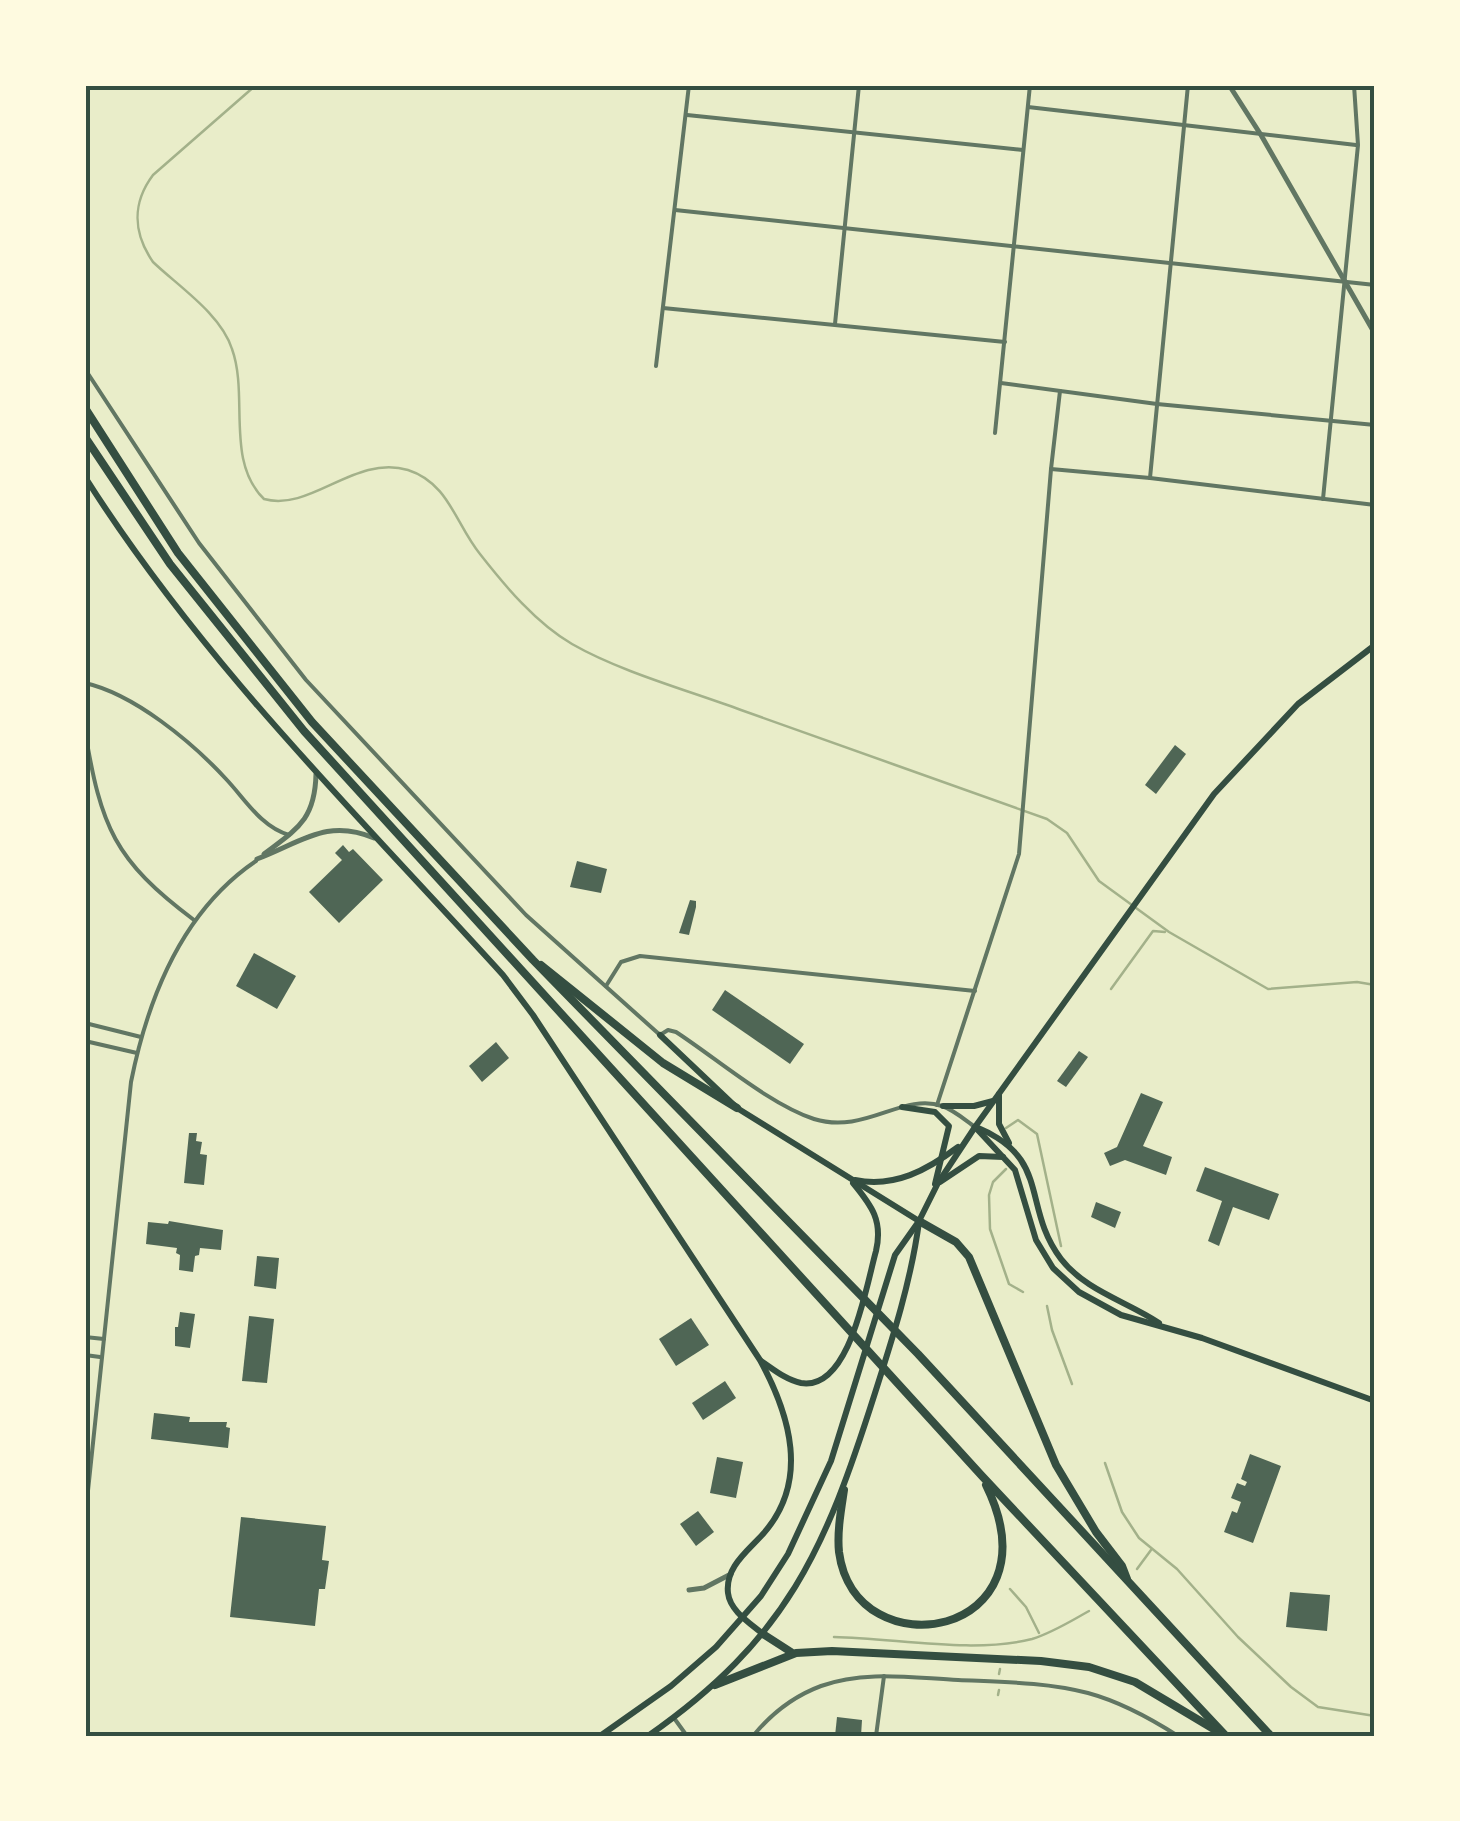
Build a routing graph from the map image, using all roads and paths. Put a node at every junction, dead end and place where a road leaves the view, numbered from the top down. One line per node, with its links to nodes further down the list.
1 (690, 85): 8 (street)
2 (859, 85): 10 (street)
3 (1030, 85): 7 (street)
4 (1188, 85): 9 (street)
5 (1229, 85): 11 (street)
6 (1354, 85): 12 (street)
7 (1028, 107): 9 (street); 13 (street)
8 (687, 115): 10 (street); 14 (street)
9 (1182, 126): 11 (street); 17 (street)
10 (854, 132): 13 (street); 15 (street)
11 (1262, 135): 12 (street); 18 (street)
12 (1358, 145): 18 (street)
13 (1023, 150): 16 (street)
14 (674, 210): 15 (street); 20 (street)
15 (845, 228): 16 (street); 21 (street)
16 (1014, 247): 17 (street); 23 (street)
17 (1171, 264): 18 (street); 28 (street)
18 (1344, 282): 19 (street); 22 (street); 30 (street)
19 (1375, 285)
20 (662, 308): 21 (street); 24 (street)
21 (835, 324): 23 (street)
22 (1375, 334)
23 (1005, 342): 26 (street)
24 (656, 366)
25 (85, 370): 48 (street)
26 (1001, 383): 27 (street); 32 (street)
27 (1060, 391): 28 (street); 34 (street)
28 (1158, 404): 30 (street); 36 (street)
29 (85, 408): 47 (highway)
30 (1330, 420): 31 (street); 37 (street)
31 (1375, 425)
32 (995, 434)
33 (85, 437): 75 (highway)
34 (1050, 470): 36 (street); 49 (street)
35 (85, 477): 42 (main road)
36 (1150, 478): 37 (street)
37 (1323, 499): 38 (street)
38 (1375, 506)
39 (1375, 644): 55 (main road)
40 (85, 683): 43 (street)
41 (85, 731): 46 (street)
42 (316, 774): 43 (street); 44 (main road)
43 (289, 834): 45 (street)
44 (374, 838): 45 (street); 73 (main road)
45 (257, 859): 46 (street)
46 (194, 920): 52 (street)
47 (533, 960): 58 (highway); 79 (highway)
48 (606, 986): 49 (street); 51 (street)
49 (975, 991): 56 (street)
50 (85, 1022): 52 (street)
51 (660, 1035): 57 (street); 58 (main road)
52 (142, 1036): 54 (street)
53 (85, 1041): 54 (street)
54 (137, 1053): 70 (street)
55 (996, 1098): 56 (main road); 59 (main road); 61 (main road)
56 (940, 1105): 57 (street); 59 (street)
57 (902, 1107): 62 (main road)
58 (737, 1108): 64 (main road)
59 (975, 1127): 60 (main road); 61 (main road); 63 (main road)
60 (964, 1142): 62 (main road); 65 (main road)
61 (1012, 1148): 68 (main road)
62 (942, 1158): 64 (main road); 66 (main road)
63 (1006, 1158): 65 (main road); 68 (main road)
64 (849, 1178): 67 (main road); 73 (main road)
65 (938, 1182): 66 (main road)
66 (933, 1193): 67 (main road)
67 (919, 1221): 76 (main road); 79 (highway); 81 (main road)
68 (1164, 1326): 74 (main road)
69 (85, 1337): 70 (street)
70 (104, 1340): 72 (street)
71 (85, 1355): 72 (street)
72 (102, 1357): 77 (street)
73 (760, 1360): 78 (main road)
74 (1375, 1402)
75 (982, 1476): 76 (highway); 93 (highway)
76 (844, 1490): 82 (main road)
77 (85, 1518)
78 (731, 1574): 80 (street); 81 (main road)
79 (1129, 1583): 94 (highway)
80 (689, 1590)
81 (743, 1617): 82 (main road); 87 (main road)
82 (763, 1634): 83 (highway); 85 (main road)
83 (796, 1653): 85 (highway); 93 (highway)
84 (884, 1676): 90 (street); 91 (street); 92 (street)
85 (714, 1685): 86 (main road)
86 (674, 1718): 88 (main road); 89 (street)
87 (600, 1736)
88 (648, 1736)
89 (686, 1736)
90 (754, 1736)
91 (876, 1736)
92 (1178, 1736)
93 (1226, 1736)
94 (1271, 1736)

